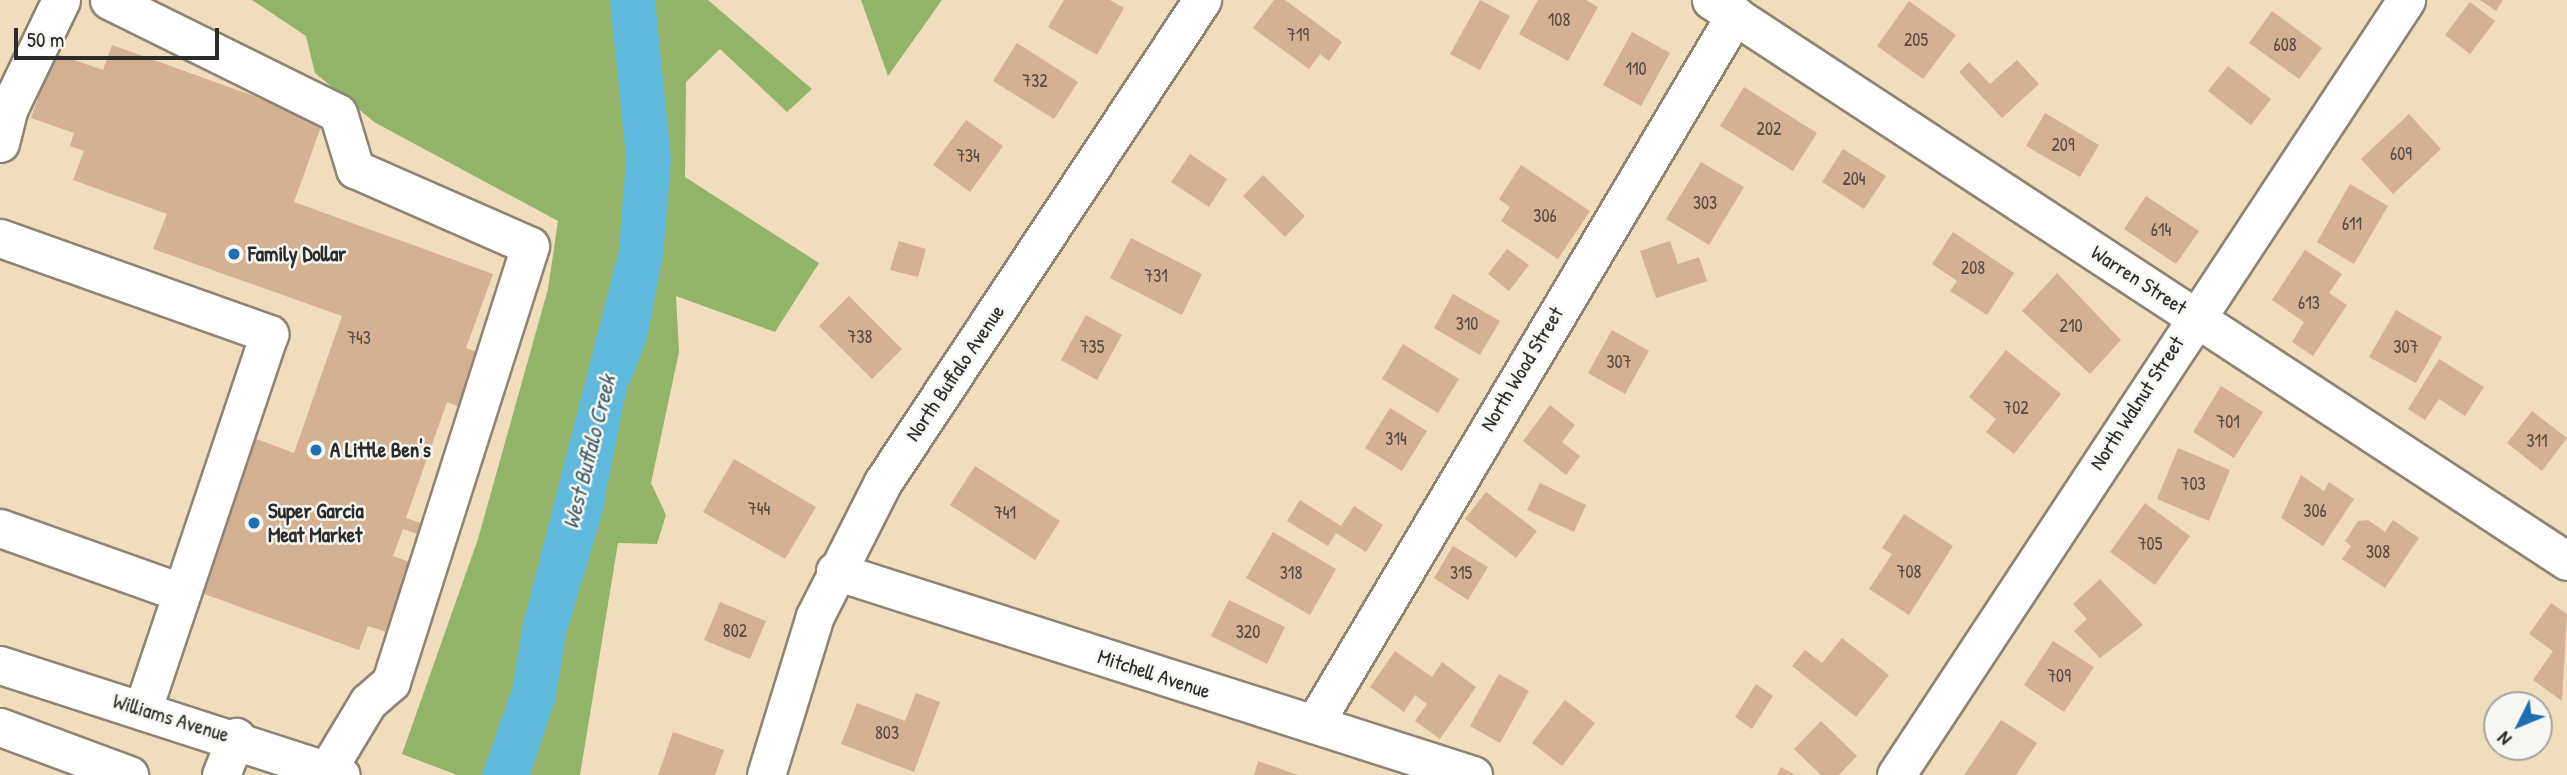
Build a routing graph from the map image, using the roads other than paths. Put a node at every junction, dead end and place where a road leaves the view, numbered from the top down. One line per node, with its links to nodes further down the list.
1 (61, 0): 6 (street)
2 (109, 0): 19 (street)
3 (1202, 0): 11 (street, North Buffalo Avenue)
4 (2406, 0): 8 (street, North Walnut Street)
5 (1723, 8): 8 (street, Warren Street); 15 (street, North Wood Street)
6 (0, 143)
7 (0, 238): 12 (street)
8 (2193, 316): 10 (street, Warren Street); 24 (street, North Walnut Street)
9 (0, 528): 12 (street)
10 (2567, 561)
11 (835, 571): 15 (street, Mitchell Avenue); 22 (street, North Buffalo Avenue)
12 (177, 591): 14 (street)
13 (0, 665): 14 (street, Williams Avenue)
14 (142, 708): 17 (street, Williams Avenue)
15 (1314, 724): 18 (street, Mitchell Avenue)
16 (0, 727): 20 (street)
17 (236, 737): 19 (street, Williams Avenue); 21 (street)
18 (1386, 762): 23 (street, Mitchell Avenue)
19 (330, 773)
20 (128, 775)
21 (221, 775)
22 (766, 775)
23 (1474, 775)
24 (1896, 775)

